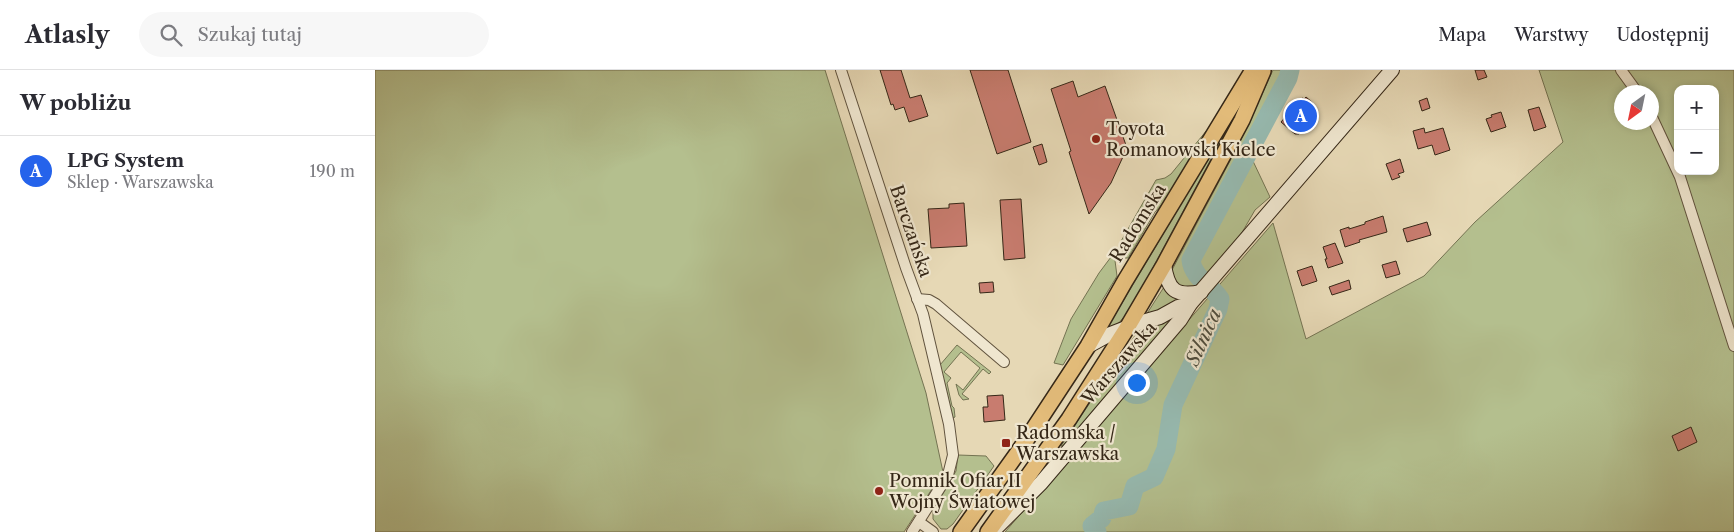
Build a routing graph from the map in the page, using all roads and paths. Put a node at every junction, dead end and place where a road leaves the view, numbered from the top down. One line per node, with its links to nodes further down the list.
1 (841, 70): 10 (street, Barczańska)
2 (1253, 70): 13 (main road, Radomska)
3 (1263, 70): 8 (main road)
4 (1392, 70): 9 (street, Warszawska)
5 (1621, 70): 6 (street)
6 (1632, 85)
7 (1658, 130): 14 (street)
8 (1164, 265): 9 (street); 12 (main road, Warszawska)
9 (1201, 292): 11 (street, Warszawska)
10 (917, 299): 15 (street, Barczańska); 16 (street)
11 (1190, 304): 12 (street, Warszawska); 20 (street, Warszawska)
12 (1127, 328): 13 (street, Warszawska); 20 (main road, Warszawska)
13 (1088, 346): 17 (main road, Warszawska)
14 (1734, 346)
15 (1004, 362)
16 (919, 522): 18 (street); 19 (street)
17 (964, 528)
18 (912, 532)
19 (933, 532)
20 (990, 532)

